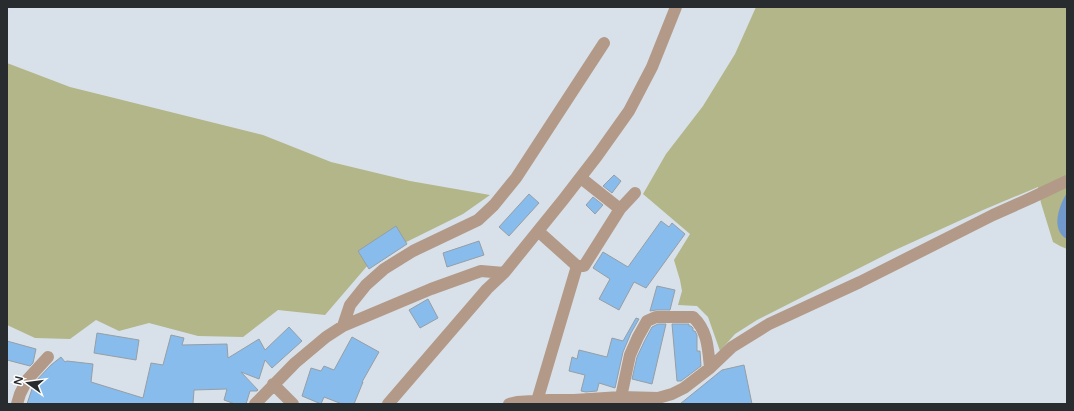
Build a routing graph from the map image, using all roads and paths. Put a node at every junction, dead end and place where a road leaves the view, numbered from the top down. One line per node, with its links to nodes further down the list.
1 (676, 7): 3 (street)
2 (604, 42): 10 (street)
3 (581, 178): 6 (street); 7 (street)
4 (1067, 181): 12 (street)
5 (635, 193): 6 (street)
6 (620, 209): 8 (street)
7 (538, 231): 8 (street); 9 (street)
8 (577, 266): 15 (street)
9 (504, 273): 10 (street); 19 (street)
10 (343, 326): 13 (street)
11 (48, 357): 16 (street)
12 (710, 368): 14 (street); 14 (street)
13 (273, 384): 17 (street); 18 (street)
14 (621, 397): 15 (street)
15 (537, 401): 20 (street)
16 (17, 404)
17 (254, 404)
18 (293, 404)
19 (388, 404)
20 (509, 404)

